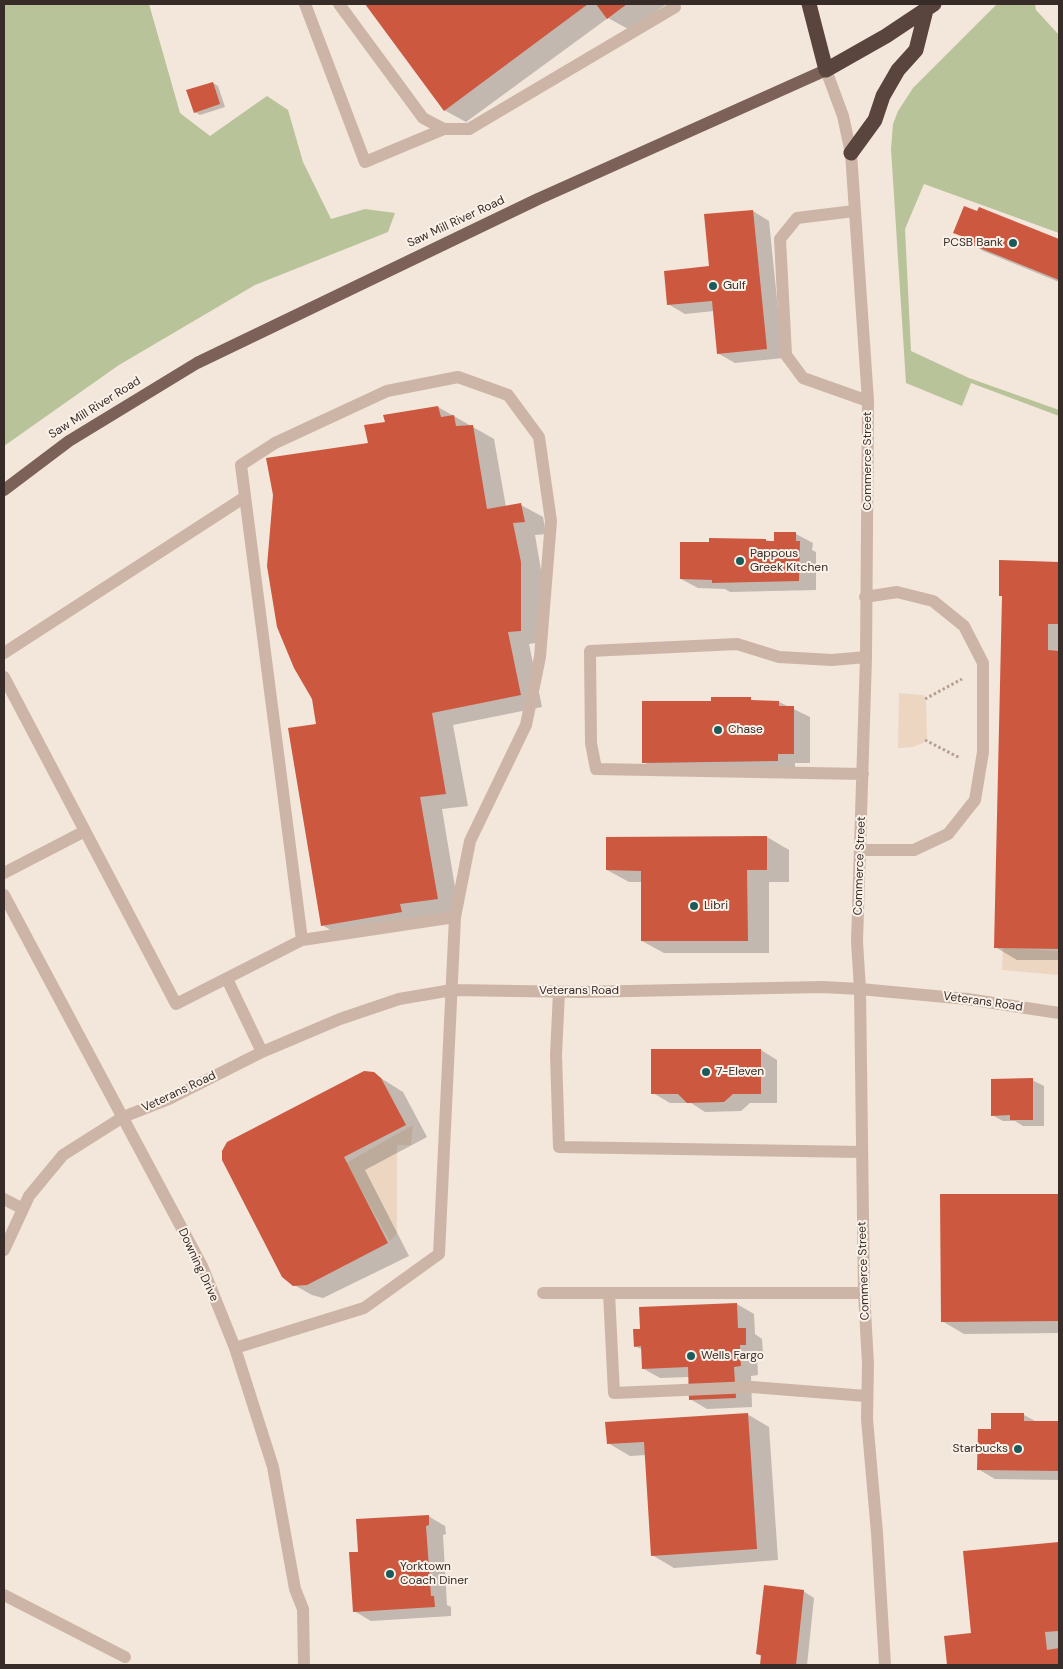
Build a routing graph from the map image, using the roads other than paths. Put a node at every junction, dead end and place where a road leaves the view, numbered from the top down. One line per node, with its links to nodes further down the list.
1 (305, 4): 7 (street)
2 (339, 4): 7 (street)
3 (809, 4): 6 (highway)
4 (675, 5): 7 (street)
5 (930, 7): 6 (highway, Saw Mill River Road); 8 (highway)
6 (826, 70): 8 (street, Commerce Street); 11 (main road, Saw Mill River Road)
7 (444, 129)
8 (851, 153): 9 (street, Commerce Street)
9 (854, 211): 10 (street, Commerce Street); 10 (street)
10 (868, 401): 13 (street, Commerce Street)
11 (4, 490)
12 (245, 498): 14 (street); 22 (street); 23 (street)
13 (866, 597): 15 (street, Commerce Street); 19 (street)
14 (4, 654)
15 (866, 657): 17 (street, Commerce Street); 17 (street)
16 (4, 677): 18 (street)
17 (863, 774): 19 (street, Commerce Street)
18 (85, 831): 20 (street); 24 (street)
19 (862, 850): 25 (street, Commerce Street)
20 (4, 873)
21 (4, 895): 30 (street, Downing Drive)
22 (455, 917): 23 (street); 26 (street)
23 (302, 940): 24 (street)
24 (227, 979): 29 (street)
25 (860, 988): 27 (street, Veterans Road); 28 (street, Veterans Road); 31 (street, Commerce Street)
26 (452, 990): 27 (street, Veterans Road); 29 (street, Veterans Road); 38 (street)
27 (559, 992): 31 (street)
28 (1059, 1013)
29 (262, 1052): 30 (street, Veterans Road)
30 (122, 1118): 33 (street, Veterans Road); 38 (street, Downing Drive)
31 (861, 1152): 35 (street, Commerce Street)
32 (4, 1200): 33 (street)
33 (22, 1209): 34 (street, Veterans Road)
34 (4, 1250)
35 (864, 1292): 37 (street); 39 (street, Commerce Street)
36 (543, 1293): 37 (street)
37 (609, 1293): 39 (street)
38 (235, 1348): 42 (street, Downing Drive)
39 (866, 1396): 43 (street, Commerce Street)
40 (4, 1595): 41 (street)
41 (125, 1657)
42 (304, 1665)
43 (885, 1665)

